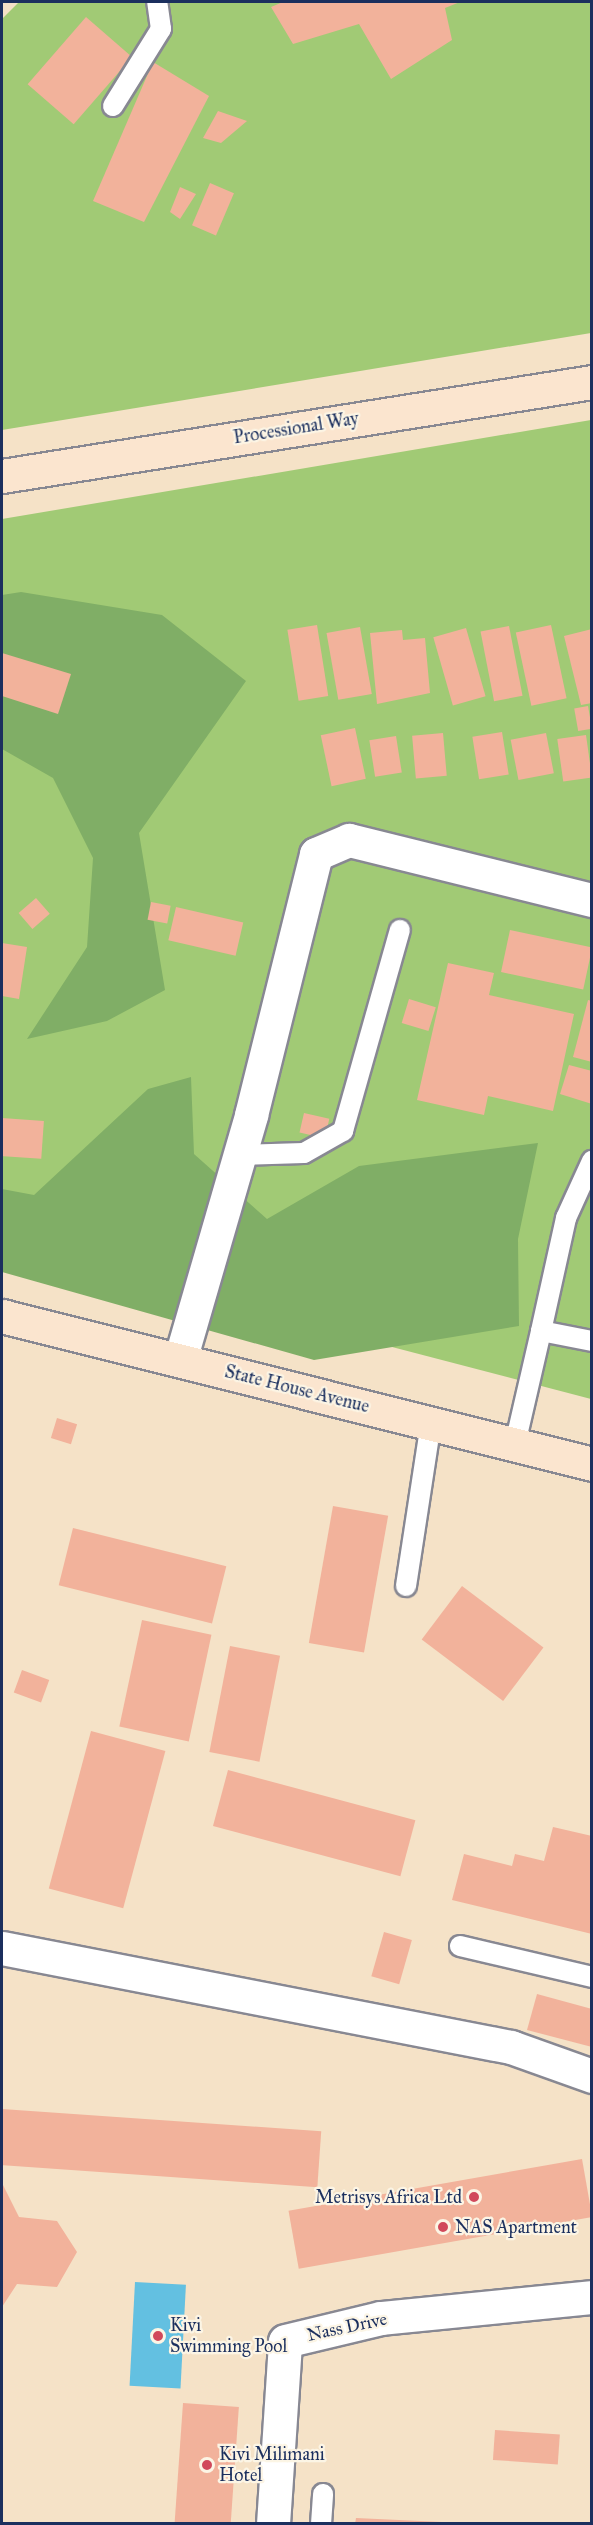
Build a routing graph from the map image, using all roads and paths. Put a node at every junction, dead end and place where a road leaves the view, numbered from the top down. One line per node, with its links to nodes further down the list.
1 (157, 2): 2 (lane)
2 (113, 106)
3 (591, 382): 4 (main road, Processional Way)
4 (2, 476)
5 (591, 900): 7 (street)
6 (400, 930): 7 (lane)
7 (239, 1155): 12 (street)
8 (591, 1161): 10 (lane)
9 (2, 1316): 12 (main road, State House Avenue)
10 (541, 1331): 11 (lane); 14 (lane)
11 (591, 1341)
12 (180, 1360): 13 (main road, State House Avenue)
13 (431, 1422): 14 (main road, State House Avenue); 16 (lane)
14 (515, 1444): 15 (main road, State House Avenue)
15 (591, 1464)
16 (406, 1586)
17 (460, 1946): 19 (lane)
18 (2, 1948): 20 (street)
19 (591, 1977)
20 (591, 2076)
21 (591, 2297): 23 (street, Nass Drive)
22 (323, 2494): 24 (lane)
23 (273, 2523)
24 (321, 2523)

